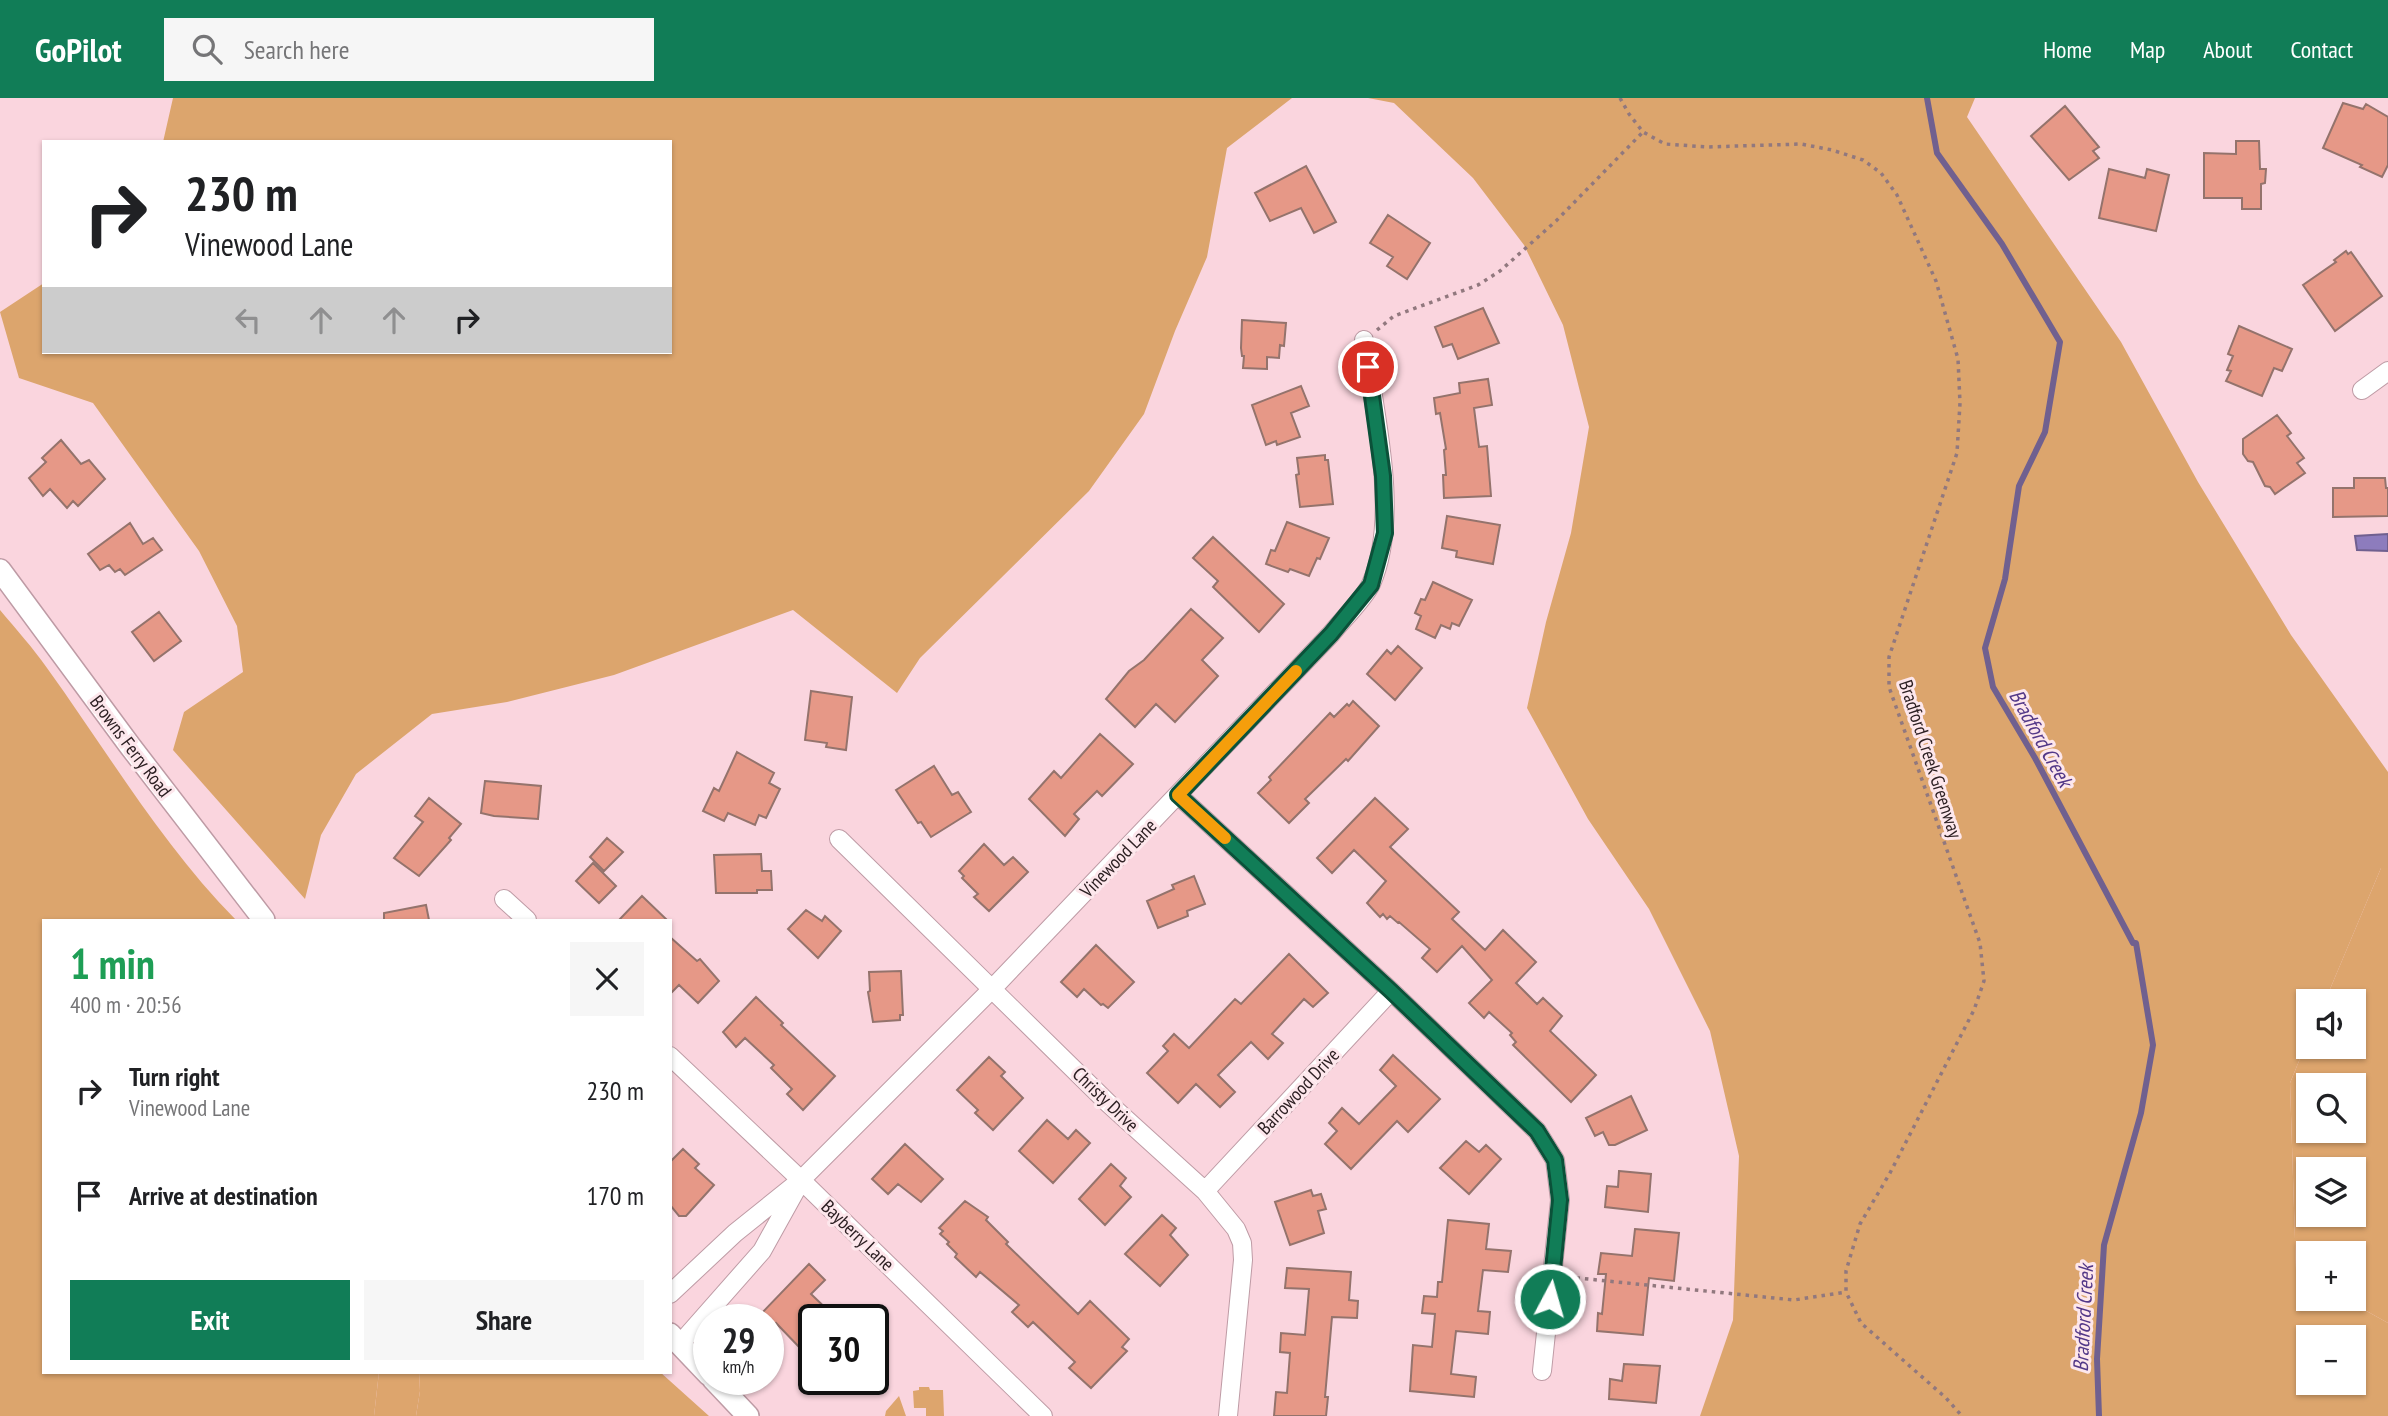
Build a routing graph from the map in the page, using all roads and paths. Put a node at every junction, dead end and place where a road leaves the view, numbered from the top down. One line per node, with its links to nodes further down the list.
1 (1620, 98): 2 (path)
2 (1643, 132): 3 (path); 19 (path, Bradford Creek Greenway)
3 (1364, 340): 7 (street, Vinewood Lane)
4 (2388, 371): 5 (street)
5 (2362, 390)
6 (0, 570): 10 (street, Browns Ferry Road)
7 (1178, 795): 12 (street, Vinewood Lane); 13 (street)
8 (839, 839): 12 (street, Christy Drive)
9 (504, 899): 11 (street)
10 (263, 919)
11 (526, 919)
12 (991, 990): 15 (street, Vinewood Lane); 16 (street, Christy Drive)
13 (1391, 991): 16 (street, Barrowood Drive); 17 (street)
14 (672, 1058): 15 (street, Bayberry Lane)
15 (801, 1180): 18 (street, Vinewood Lane); 20 (street, Vinewood Lane); 25 (street, Bayberry Lane)
16 (1205, 1191): 26 (street, Christy Drive)
17 (1552, 1276): 19 (path); 22 (street)
18 (672, 1292)
19 (1846, 1292): 27 (path)
20 (675, 1339): 21 (street)
21 (693, 1358)
22 (1542, 1371)
23 (728, 1395): 24 (street)
24 (748, 1416)
25 (1043, 1416)
26 (1228, 1416)
27 (1962, 1416)

